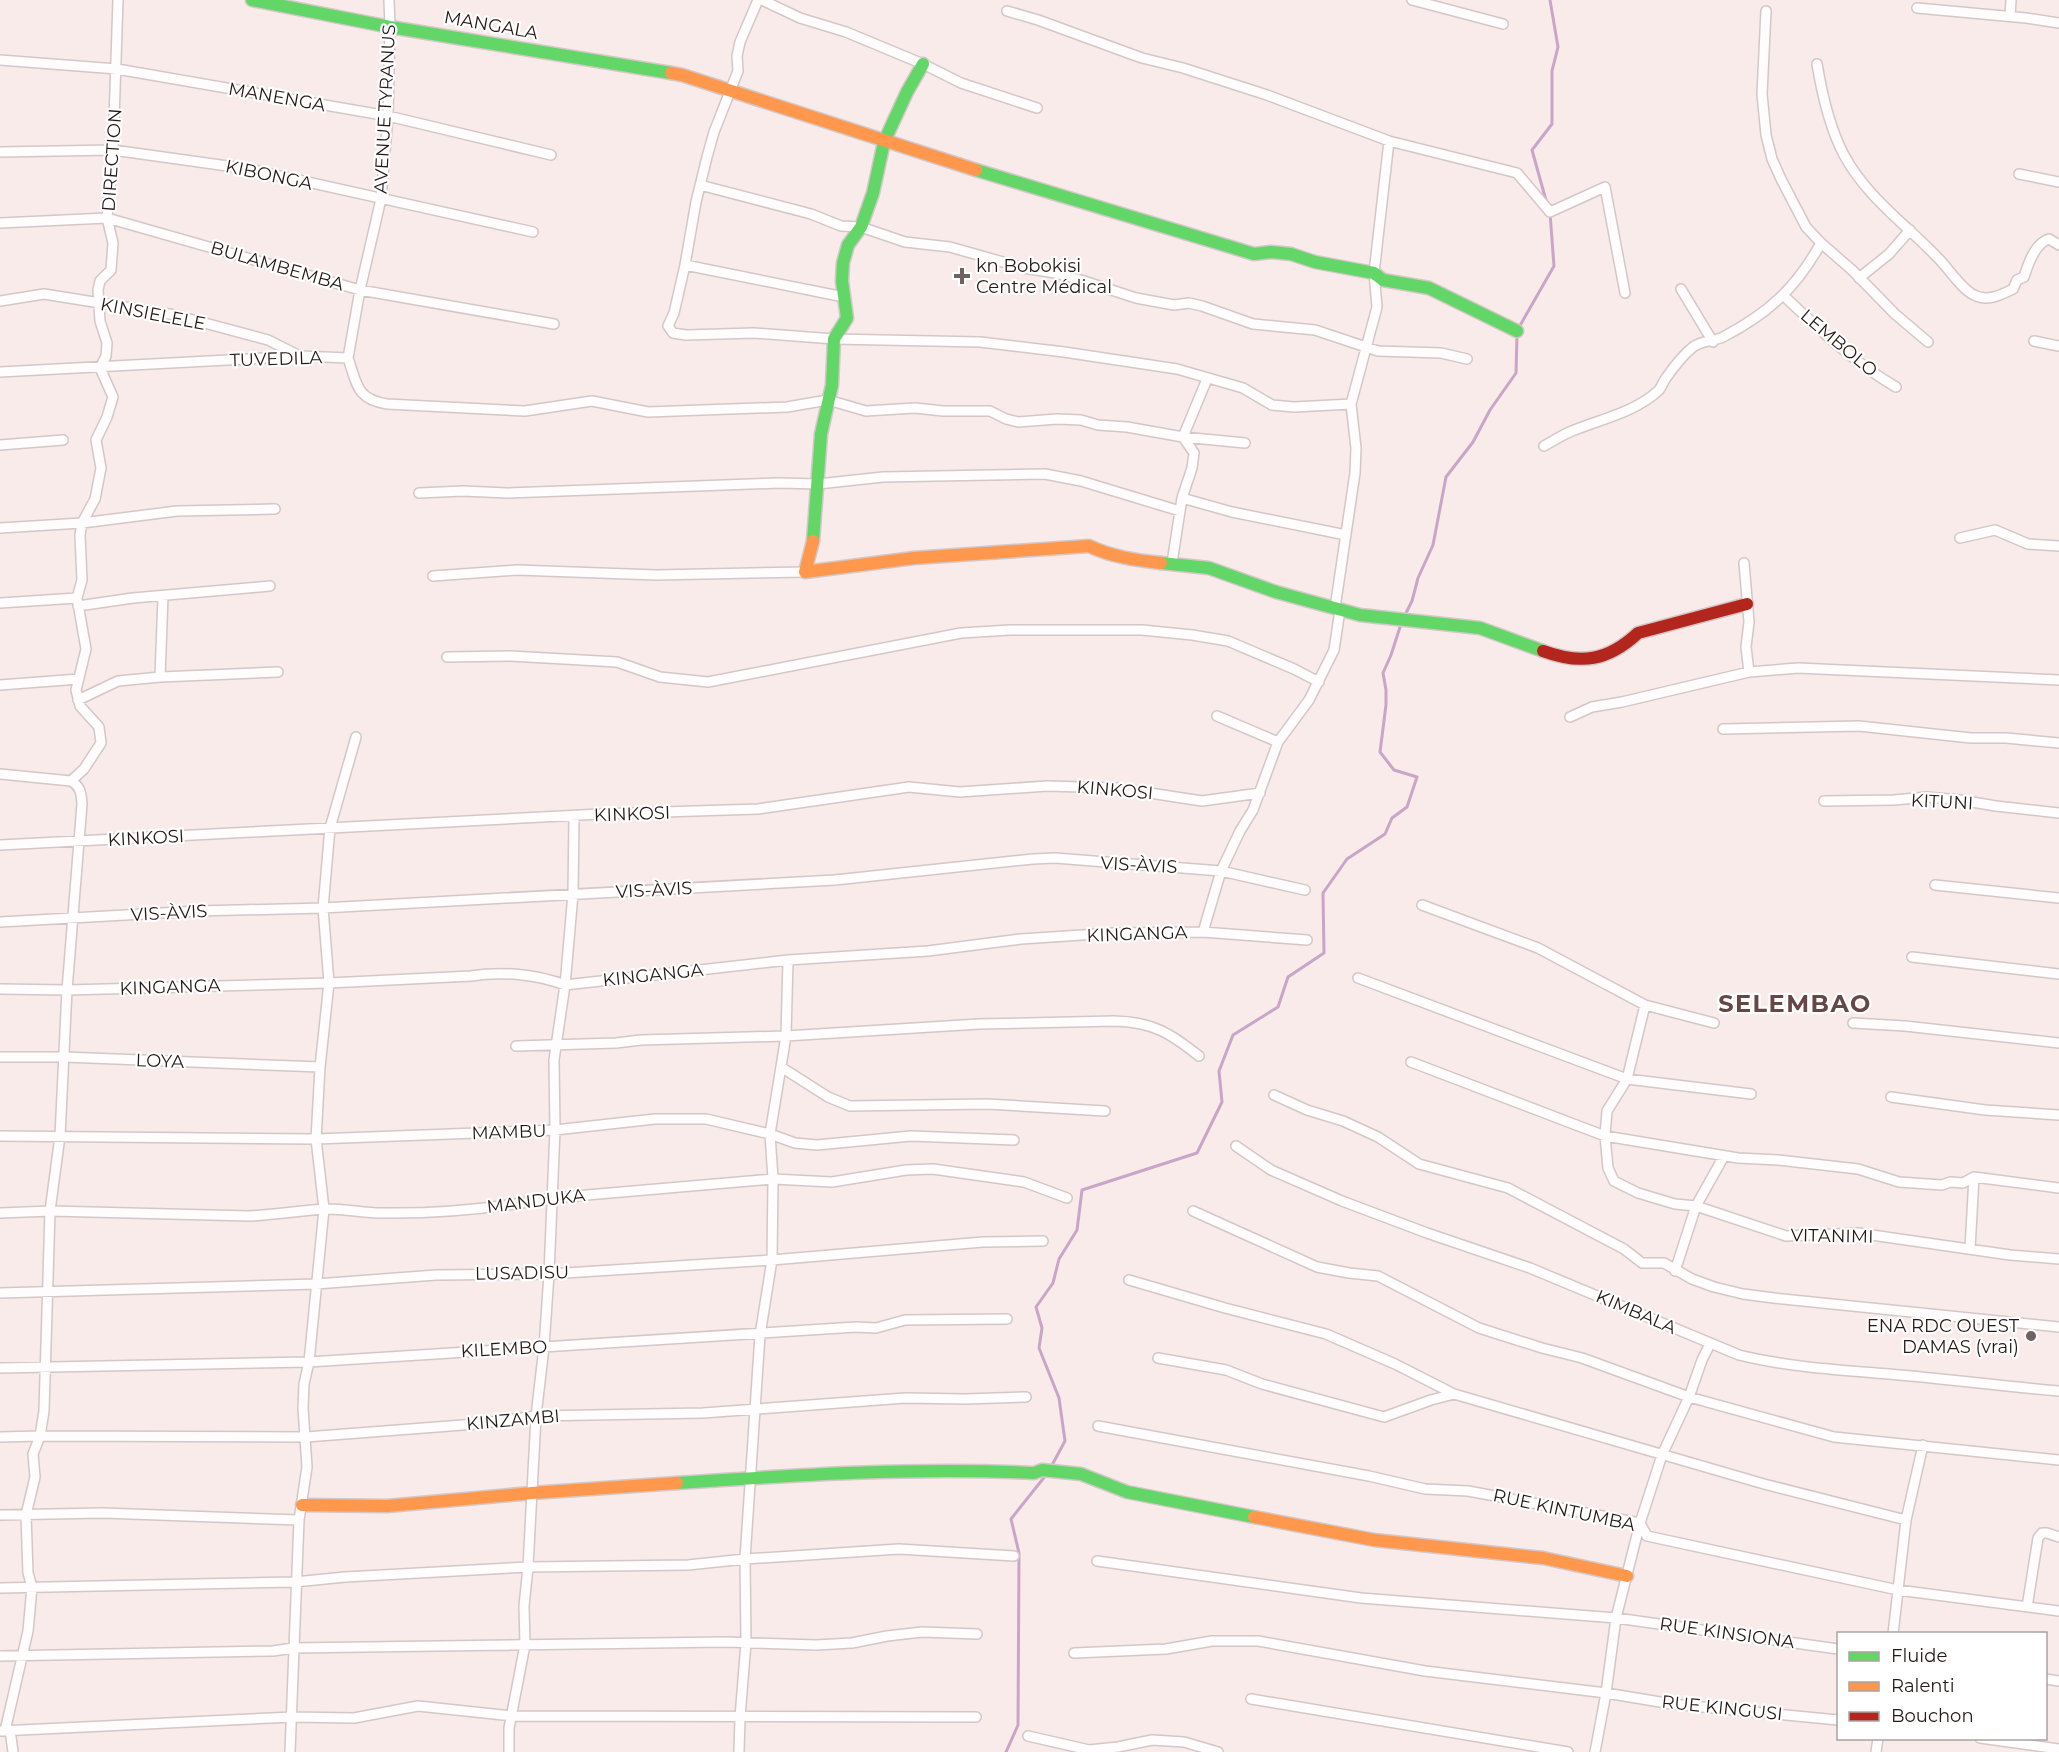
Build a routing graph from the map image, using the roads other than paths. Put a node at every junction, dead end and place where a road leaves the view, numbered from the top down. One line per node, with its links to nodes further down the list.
1 (118, 0): 18 (street, DIRECTION)
2 (252, 0): 14 (street, MANGALA)
3 (389, 0): 14 (street, AVENUE TYRANUS)
4 (758, 0): 19 (street)
5 (762, 0): 16 (street)
6 (1412, 0): 13 (street)
7 (2011, 0): 11 (street)
8 (1917, 8): 11 (street)
9 (1007, 11): 22 (street)
10 (1766, 11): 36 (street)
11 (2010, 16): 12 (street)
12 (2059, 23)
13 (1503, 24)
14 (390, 27): 19 (street, MANGALA); 21 (street, AVENUE TYRANUS)
15 (0, 60): 18 (street, MANENGA)
16 (924, 64): 20 (street); 23 (street)
17 (1817, 64): 34 (street)
18 (117, 69): 21 (street, MANENGA); 24 (street, DIRECTION)
19 (731, 91): 23 (street, MANGALA); 29 (street)
20 (1036, 108)
21 (388, 116): 26 (street, MANENGA); 30 (street, AVENUE TYRANUS)
22 (1389, 141): 39 (street); 43 (street)
23 (884, 142): 33 (street); 39 (street, MANGALA)
24 (113, 150): 25 (street, KIBONGA); 30 (street, KIBONGA); 31 (street, DIRECTION)
25 (0, 152)
26 (551, 155)
27 (2019, 174): 28 (street)
28 (2059, 182)
29 (700, 185): 33 (street); 38 (street)
30 (381, 200): 35 (street, KIBONGA); 42 (street, AVENUE TYRANUS)
31 (106, 218): 32 (street, BULAMBEMBA); 42 (street, BULAMBEMBA); 47 (street, DIRECTION)
32 (0, 223)
33 (861, 227): 45 (street); 55 (street)
34 (1910, 230): 37 (street); 40 (street)
35 (533, 232)
36 (1821, 243): 40 (street); 44 (street)
37 (2059, 244)
38 (685, 265): 45 (street); 50 (street)
39 (1374, 273): 49 (street, MANGALA); 55 (street)
40 (1859, 278): 53 (street)
41 (1681, 289): 52 (street)
42 (360, 290): 48 (street, BULAMBEMBA); 57 (street, AVENUE TYRANUS)
43 (1625, 293)
44 (1784, 296): 52 (street); 62 (street, LEMBOLO)
45 (844, 297): 50 (street)
46 (0, 301): 47 (street, KINSIELELE)
47 (99, 304): 56 (street, KINSIELELE); 59 (street, DIRECTION)
48 (554, 324)
49 (1517, 331)
50 (834, 339): 61 (street); 63 (street)
51 (2034, 341): 54 (street)
52 (1713, 342): 69 (street)
53 (1928, 342)
54 (2059, 346)
55 (1366, 348): 58 (street); 64 (street)
56 (301, 356): 57 (street, TUVEDILA); 59 (street, TUVEDILA)
57 (348, 358): 63 (street, TUVEDILA)
58 (1467, 359)
59 (100, 368): 60 (street, TUVEDILA); 75 (street)
60 (0, 372)
61 (1207, 379): 64 (street); 65 (street)
62 (1896, 387)
63 (828, 400): 65 (street); 70 (street)
64 (1351, 404): 77 (street)
65 (1183, 437): 67 (street); 72 (street)
66 (63, 440): 68 (street)
67 (1245, 443)
68 (0, 445)
69 (1544, 446)
70 (818, 484): 71 (street); 74 (street); 82 (street)
71 (419, 493)
72 (1182, 498): 74 (street); 77 (street)
73 (275, 509): 75 (street)
74 (1180, 511): 80 (street)
75 (82, 523): 76 (street); 86 (street)
76 (0, 528)
77 (1346, 535): 89 (street)
78 (1960, 538): 79 (street)
79 (2059, 546)
80 (1172, 563): 82 (street); 89 (street)
81 (1744, 563): 88 (street)
82 (805, 572): 83 (street)
83 (433, 576)
84 (270, 586): 85 (street)
85 (164, 596): 86 (street); 93 (street)
86 (77, 602): 87 (street); 94 (street)
87 (0, 603)
88 (1747, 604): 89 (street); 92 (street)
89 (1338, 609): 96 (street)
90 (447, 657): 96 (street)
91 (278, 672): 93 (street)
92 (1749, 672): 95 (street); 100 (street)
93 (160, 677): 98 (street)
94 (79, 680): 97 (street); 98 (street)
95 (2059, 680)
96 (1319, 682): 103 (street)
97 (0, 685)
98 (78, 700): 106 (street)
99 (1216, 716): 103 (street)
100 (1569, 717)
101 (1723, 729): 104 (street)
102 (356, 737): 111 (street)
103 (1278, 742): 107 (street)
104 (2059, 743)
105 (0, 774): 106 (street)
106 (72, 781): 112 (street)
107 (1260, 793): 110 (street, KINKOSI); 114 (street)
108 (1824, 801): 109 (street, KITUNI)
109 (2059, 813)
110 (574, 816): 111 (street, KINKOSI); 117 (street)
111 (330, 828): 112 (street, KINKOSI); 120 (street)
112 (79, 842): 113 (street, KINKOSI); 121 (street)
113 (0, 845)
114 (1221, 872): 116 (street, VIS-ÀVIS); 117 (street, VIS-ÀVIS); 123 (street)
115 (1935, 885): 118 (street)
116 (1305, 890)
117 (573, 894): 120 (street, VIS-ÀVIS); 130 (street)
118 (2059, 898)
119 (1422, 906): 133 (street)
120 (323, 908): 121 (street, VIS-ÀVIS); 129 (street)
121 (73, 918): 122 (street, VIS-ÀVIS); 132 (street)
122 (0, 922)
123 (1203, 933): 124 (street, KINGANGA); 126 (street, KINGANGA)
124 (1307, 940)
125 (1912, 957): 127 (street)
126 (788, 960): 130 (street, KINGANGA); 136 (street)
127 (2059, 974)
128 (1358, 978): 146 (street)
129 (329, 983): 130 (street, KINGANGA); 132 (street, KINGANGA); 144 (street)
130 (565, 985): 139 (street)
131 (0, 989): 132 (street, KINGANGA)
132 (67, 990): 142 (street)
133 (1645, 1005): 134 (street); 146 (street)
134 (1714, 1023)
135 (1852, 1023): 137 (street)
136 (786, 1036): 139 (street); 140 (street); 145 (street)
137 (2059, 1043)
138 (516, 1046): 139 (street)
139 (556, 1046): 152 (street)
140 (1199, 1056)
141 (0, 1057): 142 (street, LOYA)
142 (64, 1057): 144 (street, LOYA); 155 (street)
143 (1411, 1062): 156 (street)
144 (320, 1067): 157 (street)
145 (781, 1067): 150 (street); 153 (street)
146 (1627, 1078): 147 (street); 156 (street)
147 (1751, 1094)
148 (1275, 1095): 175 (street)
149 (1891, 1097): 151 (street)
150 (1105, 1111)
151 (2059, 1115)
152 (555, 1130): 153 (street, MAMBU); 157 (street, MAMBU); 164 (street)
153 (770, 1134): 158 (street, MAMBU); 162 (street)
154 (0, 1136): 155 (street, MAMBU)
155 (60, 1136): 157 (street, MAMBU); 168 (street)
156 (1605, 1136): 160 (street); 166 (street, VITANIMI)
157 (316, 1139): 167 (street)
158 (1014, 1140)
159 (1236, 1146): 184 (street, KIMBALA)
160 (1724, 1156): 161 (street); 166 (street)
161 (1974, 1177): 163 (street); 172 (street)
162 (773, 1179): 164 (street, MANDUKA); 165 (street, MANDUKA); 173 (street)
163 (2059, 1188)
164 (552, 1198): 167 (street, MANDUKA); 176 (street)
165 (1067, 1198)
166 (1696, 1206): 172 (street, VITANIMI); 175 (street)
167 (324, 1209): 168 (street, MANDUKA); 178 (street)
168 (50, 1211): 170 (street, MANDUKA); 179 (street)
169 (1194, 1211): 193 (street)
170 (0, 1213)
171 (1043, 1241): 173 (street, LUSADISU)
172 (1970, 1249): 174 (street, VITANIMI)
173 (772, 1260): 176 (street, LUSADISU); 183 (street)
174 (2059, 1260)
175 (1676, 1271): 182 (street)
176 (549, 1274): 178 (street, LUSADISU); 185 (street)
177 (1129, 1280): 191 (street)
178 (316, 1284): 179 (street, LUSADISU); 187 (street)
179 (47, 1292): 180 (street, LUSADISU); 188 (street)
180 (0, 1293)
181 (1007, 1319): 183 (street, KILEMBO)
182 (2059, 1327)
183 (760, 1335): 185 (street, KILEMBO); 194 (street)
184 (1710, 1344): 190 (street, KIMBALA); 193 (street)
185 (544, 1347): 187 (street, KILEMBO); 195 (street)
186 (1158, 1358): 191 (street)
187 (309, 1362): 188 (street, KILEMBO); 199 (street)
188 (45, 1366): 189 (street, KILEMBO); 197 (street)
189 (0, 1368)
190 (2059, 1391)
191 (1454, 1394): 201 (street)
192 (1026, 1397): 194 (street, KINZAMBI)
193 (1689, 1397): 200 (street); 201 (street)
194 (756, 1410): 195 (street, KINZAMBI); 203 (street)
195 (536, 1416): 199 (street, KINZAMBI); 204 (street)
196 (1098, 1426): 210 (street, RUE KINTUMBA)
197 (40, 1436): 198 (street, KINZAMBI); 199 (street, KINZAMBI); 207 (street)
198 (0, 1437)
199 (306, 1437): 205 (street)
200 (1923, 1445): 202 (street); 209 (street)
201 (1662, 1455): 209 (street); 210 (street)
202 (2059, 1460)
203 (751, 1478): 204 (street); 213 (street); 216 (street)
204 (532, 1492): 205 (street); 215 (street)
205 (302, 1505): 208 (street)
206 (0, 1515): 207 (street)
207 (26, 1515): 208 (street); 218 (street)
208 (298, 1520): 217 (street)
209 (1906, 1520): 220 (street)
210 (1640, 1523): 216 (street); 220 (street, RUE KINTUMBA)
211 (2059, 1537): 221 (street)
212 (1014, 1556): 213 (street)
213 (745, 1559): 215 (street); 226 (street)
214 (1097, 1562): 223 (street, RUE KINSIONA)
215 (528, 1567): 217 (street); 227 (street)
216 (1627, 1576): 223 (street)
217 (295, 1582): 218 (street); 228 (street)
218 (32, 1587): 219 (street); 231 (street)
219 (0, 1588)
220 (1898, 1590): 221 (street, RUE KINTUMBA); 224 (street)
221 (2027, 1607): 222 (street, RUE KINTUMBA)
222 (2059, 1611)
223 (1616, 1618): 229 (street, RUE KINSIONA); 233 (street)
224 (1893, 1632)
225 (977, 1634): 226 (street)
226 (746, 1643): 227 (street); 237 (street)
227 (525, 1645): 228 (street); 235 (street)
228 (293, 1648): 231 (street); 236 (street)
229 (1837, 1649)
230 (1074, 1653): 233 (street, RUE KINGUSI)
231 (23, 1654): 232 (street); 240 (street)
232 (0, 1656)
233 (1606, 1692): 239 (street, RUE KINGUSI); 250 (street)
234 (1251, 1699): 249 (street)
235 (513, 1716): 236 (street); 237 (street); 246 (street)
236 (292, 1717): 240 (street); 245 (street)
237 (740, 1717): 238 (street); 247 (street)
238 (976, 1717)
239 (1837, 1720)
240 (5, 1731): 244 (street)
241 (1028, 1736): 248 (street)
242 (1994, 1740): 243 (street)
243 (2059, 1749)
244 (13, 1752)
245 (290, 1752)
246 (509, 1752)
247 (739, 1752)
248 (1218, 1752)
249 (1568, 1752)
250 (1595, 1752)

